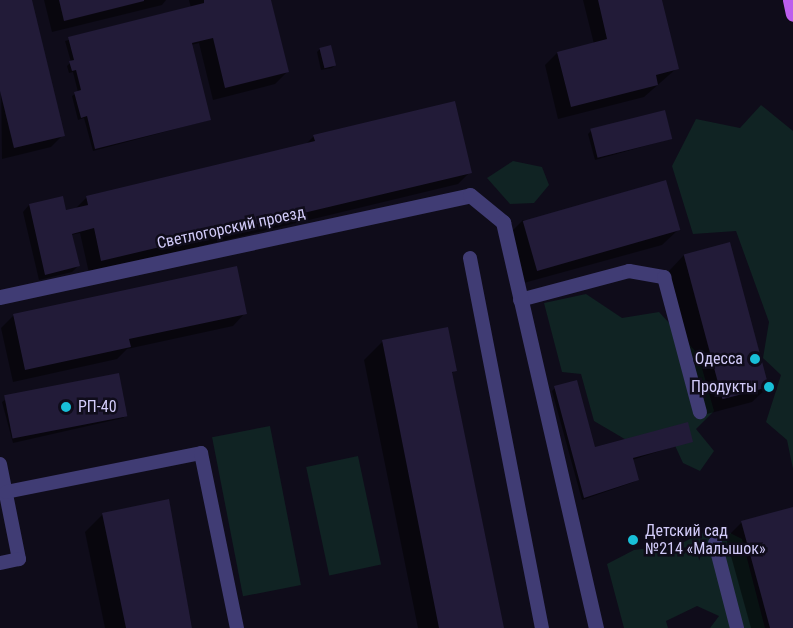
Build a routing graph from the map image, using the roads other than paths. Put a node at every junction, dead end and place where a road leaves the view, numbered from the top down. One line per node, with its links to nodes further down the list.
1 (790, 0): 2 (main road)
2 (793, 14)
3 (470, 258): 12 (lane)
4 (0, 297): 5 (street, Светлогорский проезд)
5 (520, 300): 6 (lane); 13 (street)
6 (700, 412)
7 (0, 464): 8 (lane)
8 (6, 492): 10 (lane); 11 (lane)
9 (715, 543): 14 (lane)
10 (0, 563)
11 (237, 628)
12 (542, 628)
13 (596, 628)
14 (737, 628)

